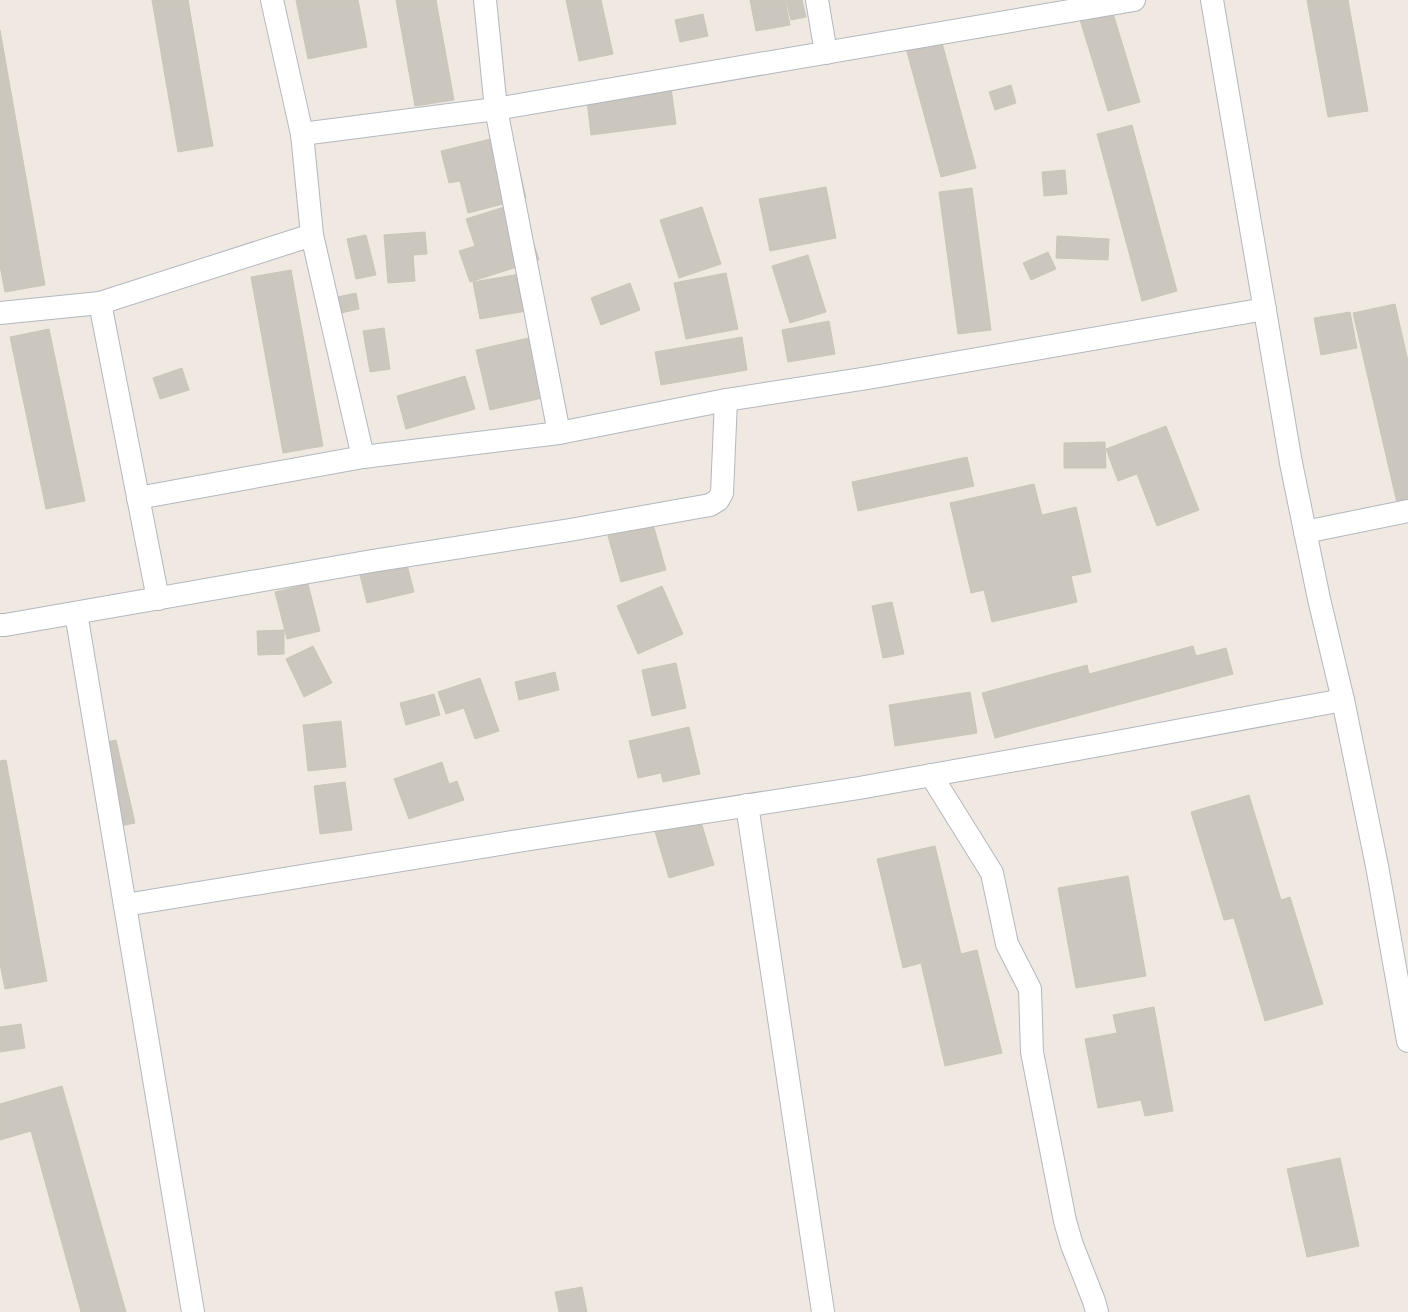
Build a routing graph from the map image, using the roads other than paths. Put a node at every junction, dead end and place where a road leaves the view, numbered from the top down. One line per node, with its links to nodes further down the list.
1 (272, 0): 8 (street)
2 (485, 0): 7 (street)
3 (817, 0): 6 (street)
4 (1134, 0): 6 (street)
5 (1212, 0): 11 (street)
6 (826, 52): 7 (street)
7 (496, 109): 8 (street); 14 (street)
8 (302, 134): 9 (street)
9 (312, 235): 10 (street); 15 (street)
10 (100, 303): 12 (street); 16 (street)
11 (1265, 309): 13 (street); 18 (street)
12 (0, 313)
13 (726, 400): 14 (street); 19 (street)
14 (559, 433): 15 (street)
15 (363, 457): 16 (street)
16 (138, 498): 19 (street)
17 (1408, 511): 18 (street)
18 (1305, 532): 22 (street)
19 (158, 599): 20 (street)
20 (76, 613): 21 (street); 25 (street)
21 (0, 625)
22 (1344, 700): 23 (street); 26 (street)
23 (931, 775): 24 (street); 29 (street)
24 (747, 805): 25 (street); 28 (street)
25 (125, 905): 27 (street)
26 (1408, 1041)
27 (193, 1312)
28 (823, 1312)
29 (1097, 1312)

